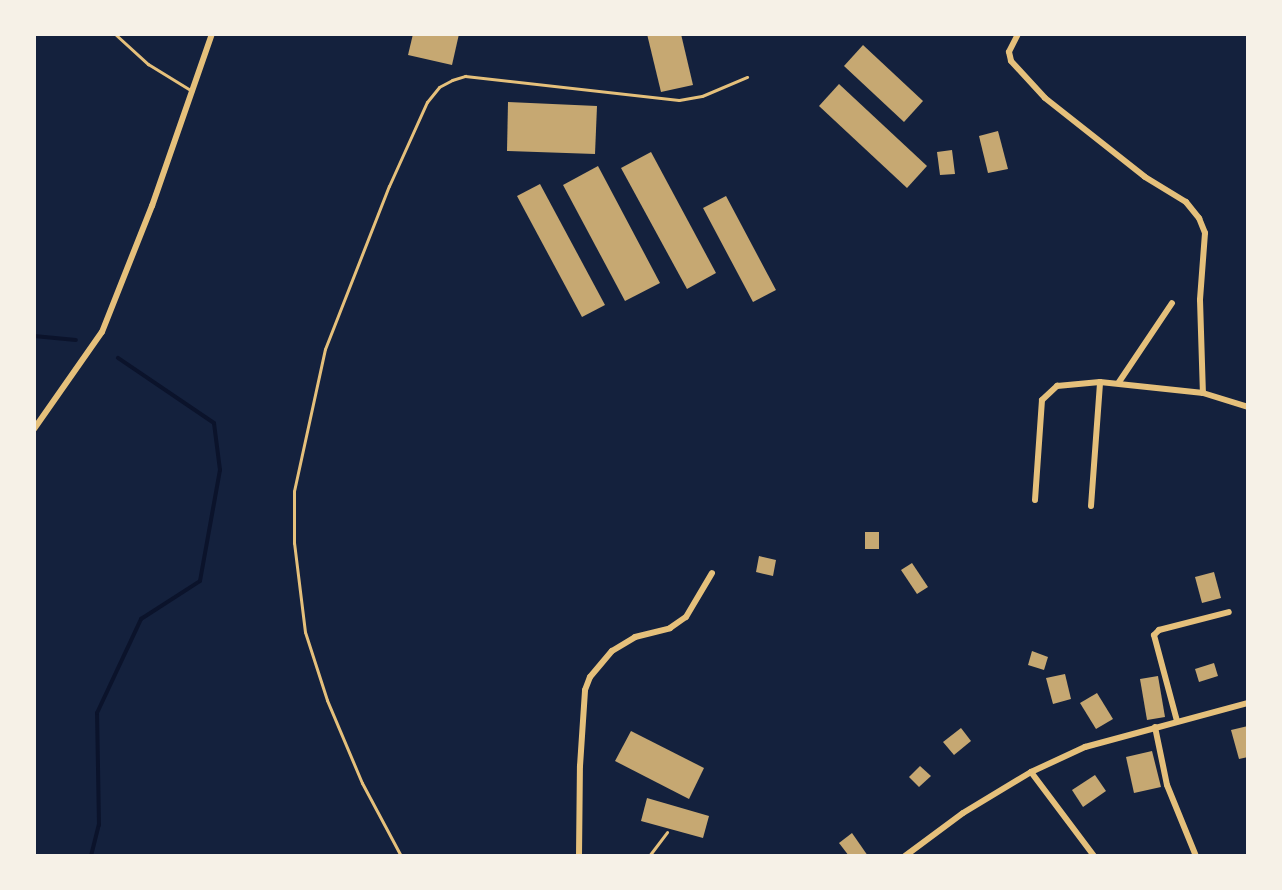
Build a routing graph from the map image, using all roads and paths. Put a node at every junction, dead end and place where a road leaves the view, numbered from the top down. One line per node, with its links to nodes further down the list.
1 (115, 34): 5 (lane)
2 (212, 34): 5 (street)
3 (1018, 34): 9 (street)
4 (747, 77): 21 (lane)
5 (192, 91): 11 (street)
6 (1172, 303): 8 (street)
7 (1100, 382): 8 (street); 12 (street); 13 (street)
8 (1119, 382): 9 (street)
9 (1203, 393): 10 (street)
10 (1248, 407)
11 (34, 429)
12 (1035, 500)
13 (1091, 506)
14 (712, 573): 22 (street)
15 (1229, 612): 17 (street)
16 (1248, 703): 17 (street)
17 (1177, 721): 18 (street)
18 (1155, 727): 19 (street); 26 (street)
19 (1031, 772): 24 (street); 25 (street)
20 (667, 832): 23 (lane)
21 (401, 856)
22 (579, 856)
23 (649, 856)
24 (905, 856)
25 (1094, 856)
26 (1196, 856)

